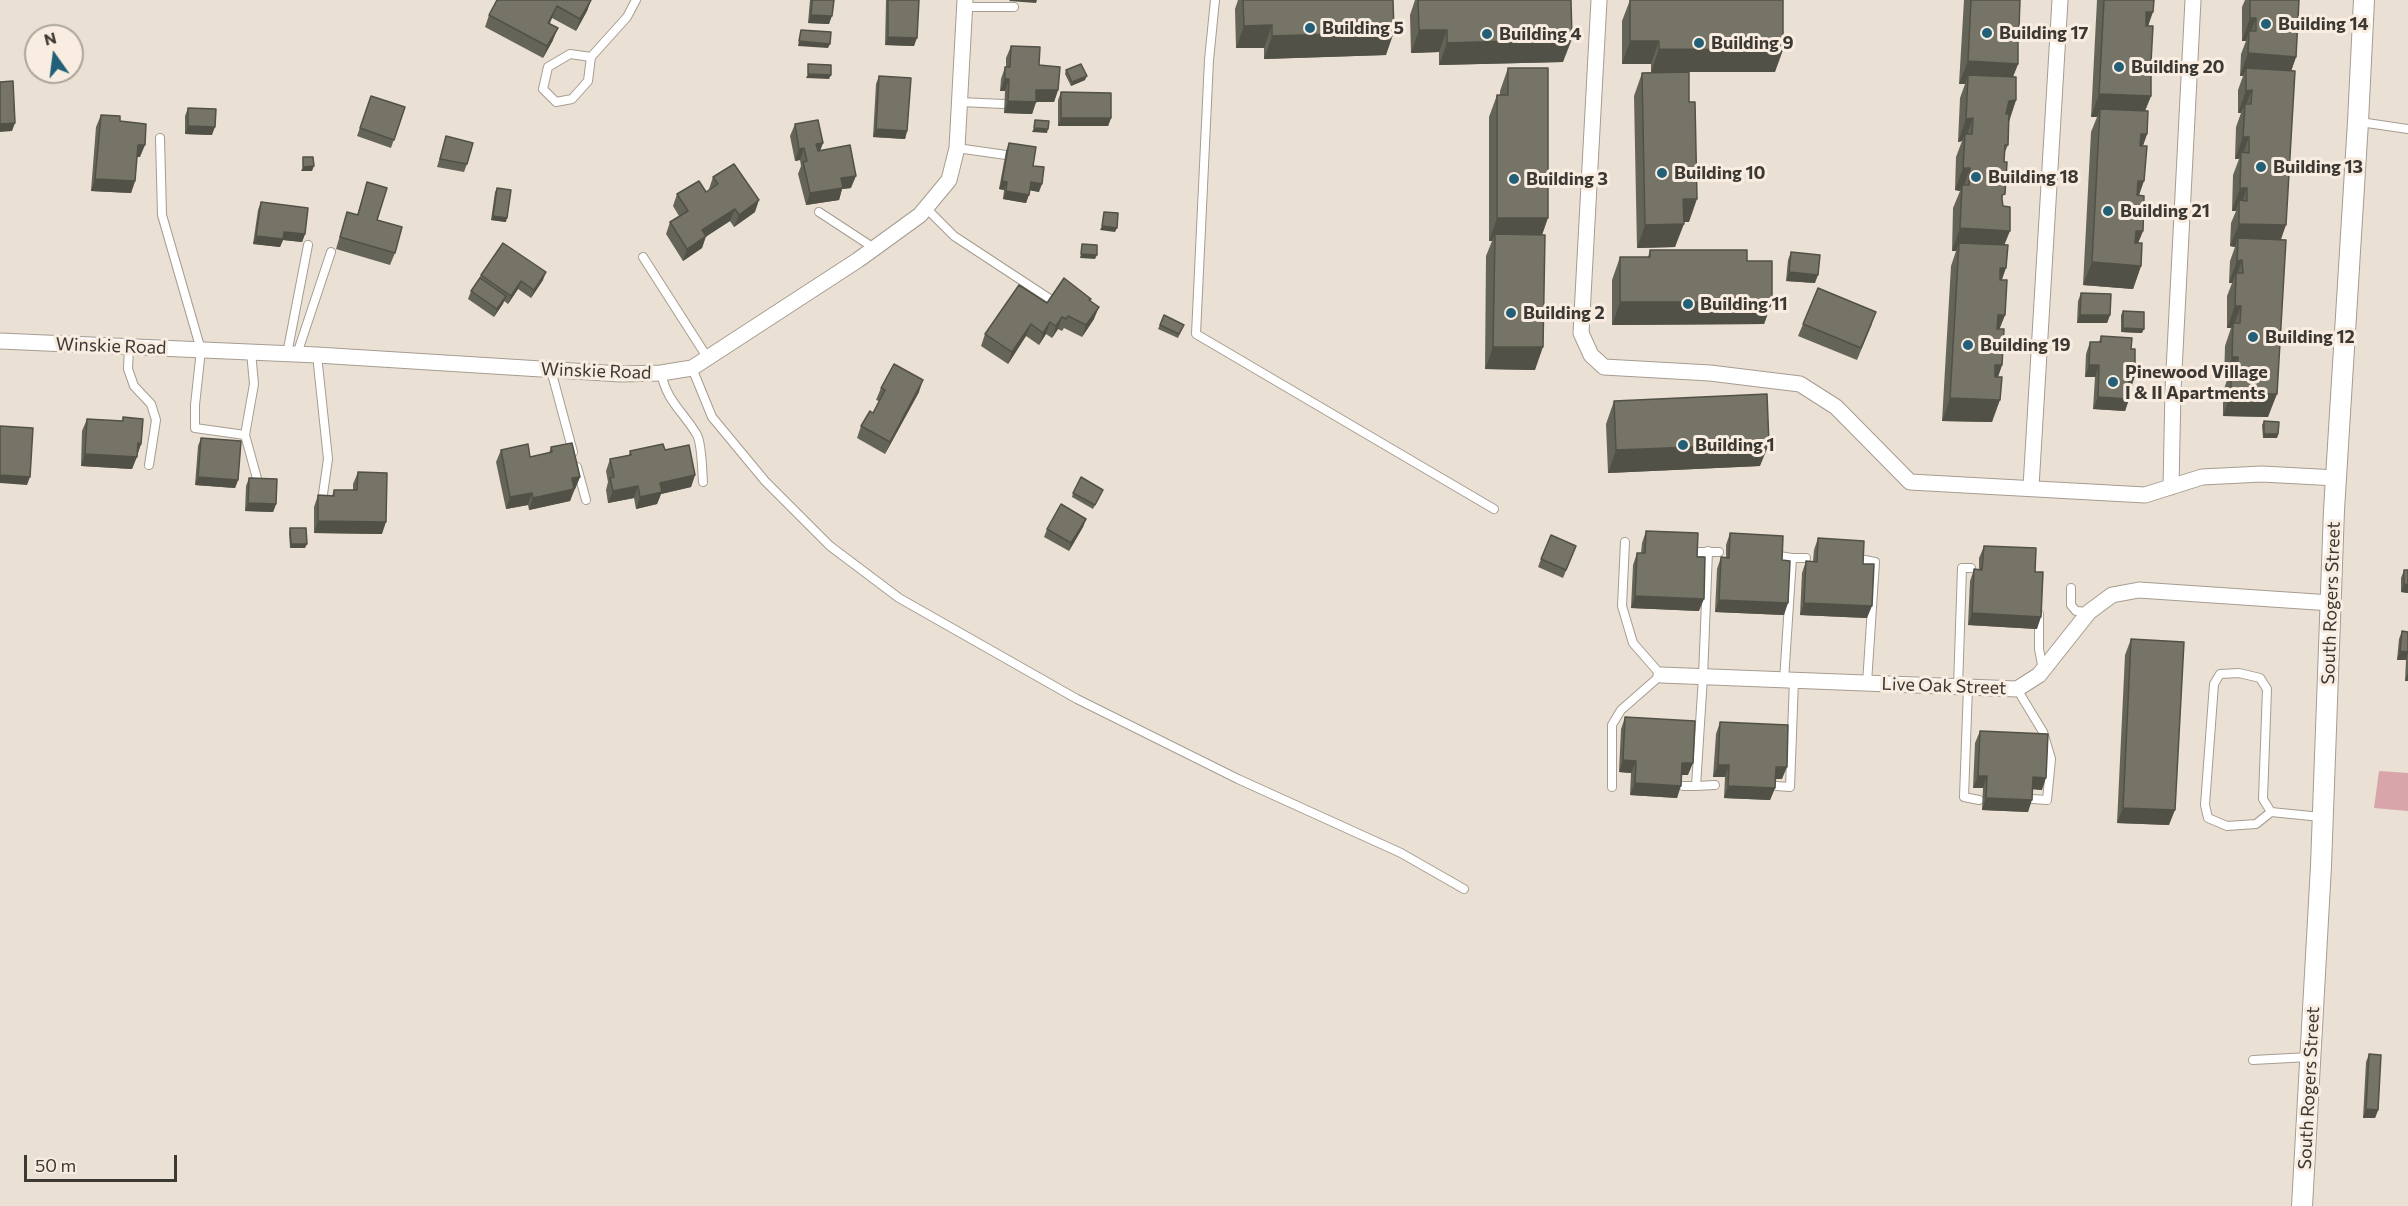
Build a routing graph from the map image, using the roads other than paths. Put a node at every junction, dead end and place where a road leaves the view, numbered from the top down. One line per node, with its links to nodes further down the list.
1 (636, 0): 9 (lane)
2 (1215, 0): 43 (lane)
3 (1599, 0): 39 (street)
4 (2060, 0): 39 (street)
5 (2193, 0): 40 (street)
6 (2364, 0): 12 (street, South Rogers Street)
7 (965, 3): 8 (lane); 10 (street, Winskie Road)
8 (1014, 7)
9 (591, 57): 9 (lane)
10 (960, 102): 11 (lane); 15 (street, Winskie Road)
11 (1004, 104)
12 (2358, 122): 13 (lane); 36 (street, South Rogers Street)
13 (2408, 129)
14 (160, 138): 26 (lane)
15 (957, 148): 16 (lane); 17 (street, Winskie Road)
16 (1006, 155)
17 (926, 208): 20 (street, Winskie Road); 23 (lane)
18 (819, 212): 20 (lane)
19 (308, 245): 28 (lane)
20 (874, 248): 30 (street, Winskie Road)
21 (331, 252): 28 (lane)
22 (643, 257): 30 (lane)
23 (1053, 301)
24 (0, 341): 25 (street, Winskie Road)
25 (129, 347): 26 (street, Winskie Road); 35 (lane)
26 (201, 350): 27 (street, Winskie Road); 34 (lane)
27 (251, 352): 28 (street, Winskie Road); 34 (lane)
28 (292, 354): 29 (street, Winskie Road)
29 (317, 355): 32 (street, Winskie Road); 42 (lane)
30 (707, 357): 31 (street, Winskie Road)
31 (692, 368): 33 (street, Winskie Road); 73 (lane)
32 (551, 370): 33 (street, Winskie Road); 41 (lane)
33 (661, 373): 38 (lane)
34 (245, 435): 37 (lane)
35 (149, 465)
36 (2337, 478): 40 (street); 54 (street, South Rogers Street)
37 (258, 482)
38 (703, 482)
39 (2031, 487): 40 (street)
40 (2171, 487)
41 (586, 500)
42 (322, 501)
43 (1494, 509)
44 (1624, 542): 58 (lane)
45 (1708, 551): 46 (lane); 47 (lane); 59 (lane)
46 (1696, 552)
47 (1719, 552)
48 (1779, 556): 49 (lane)
49 (1792, 558): 50 (lane); 60 (lane)
50 (1806, 558)
51 (1865, 560): 61 (lane)
52 (1971, 568): 62 (lane)
53 (2071, 588): 56 (lane)
54 (2331, 603): 56 (street, Live Oak Street); 72 (street, South Rogers Street)
55 (2039, 606): 57 (lane)
56 (2089, 612): 57 (street, Live Oak Street)
57 (2043, 670): 63 (street, Live Oak Street)
58 (1661, 675): 59 (street, Live Oak Street); 68 (lane)
59 (1704, 677): 60 (street, Live Oak Street); 66 (lane)
60 (1789, 680): 61 (street, Live Oak Street); 67 (lane)
61 (1867, 683): 62 (street, Live Oak Street)
62 (1963, 687): 63 (street, Live Oak Street); 70 (lane)
63 (2017, 689): 69 (lane)
64 (1715, 785): 66 (lane)
65 (1683, 786): 66 (lane)
66 (1696, 786)
67 (1776, 786)
68 (1612, 788)
69 (2032, 799)
70 (1979, 800)
71 (2271, 812): 71 (lane); 72 (lane)
72 (2323, 818): 74 (street, South Rogers Street)
73 (1464, 889)
74 (2311, 1057): 75 (lane); 76 (street, South Rogers Street)
75 (2253, 1060)
76 (2302, 1206)

